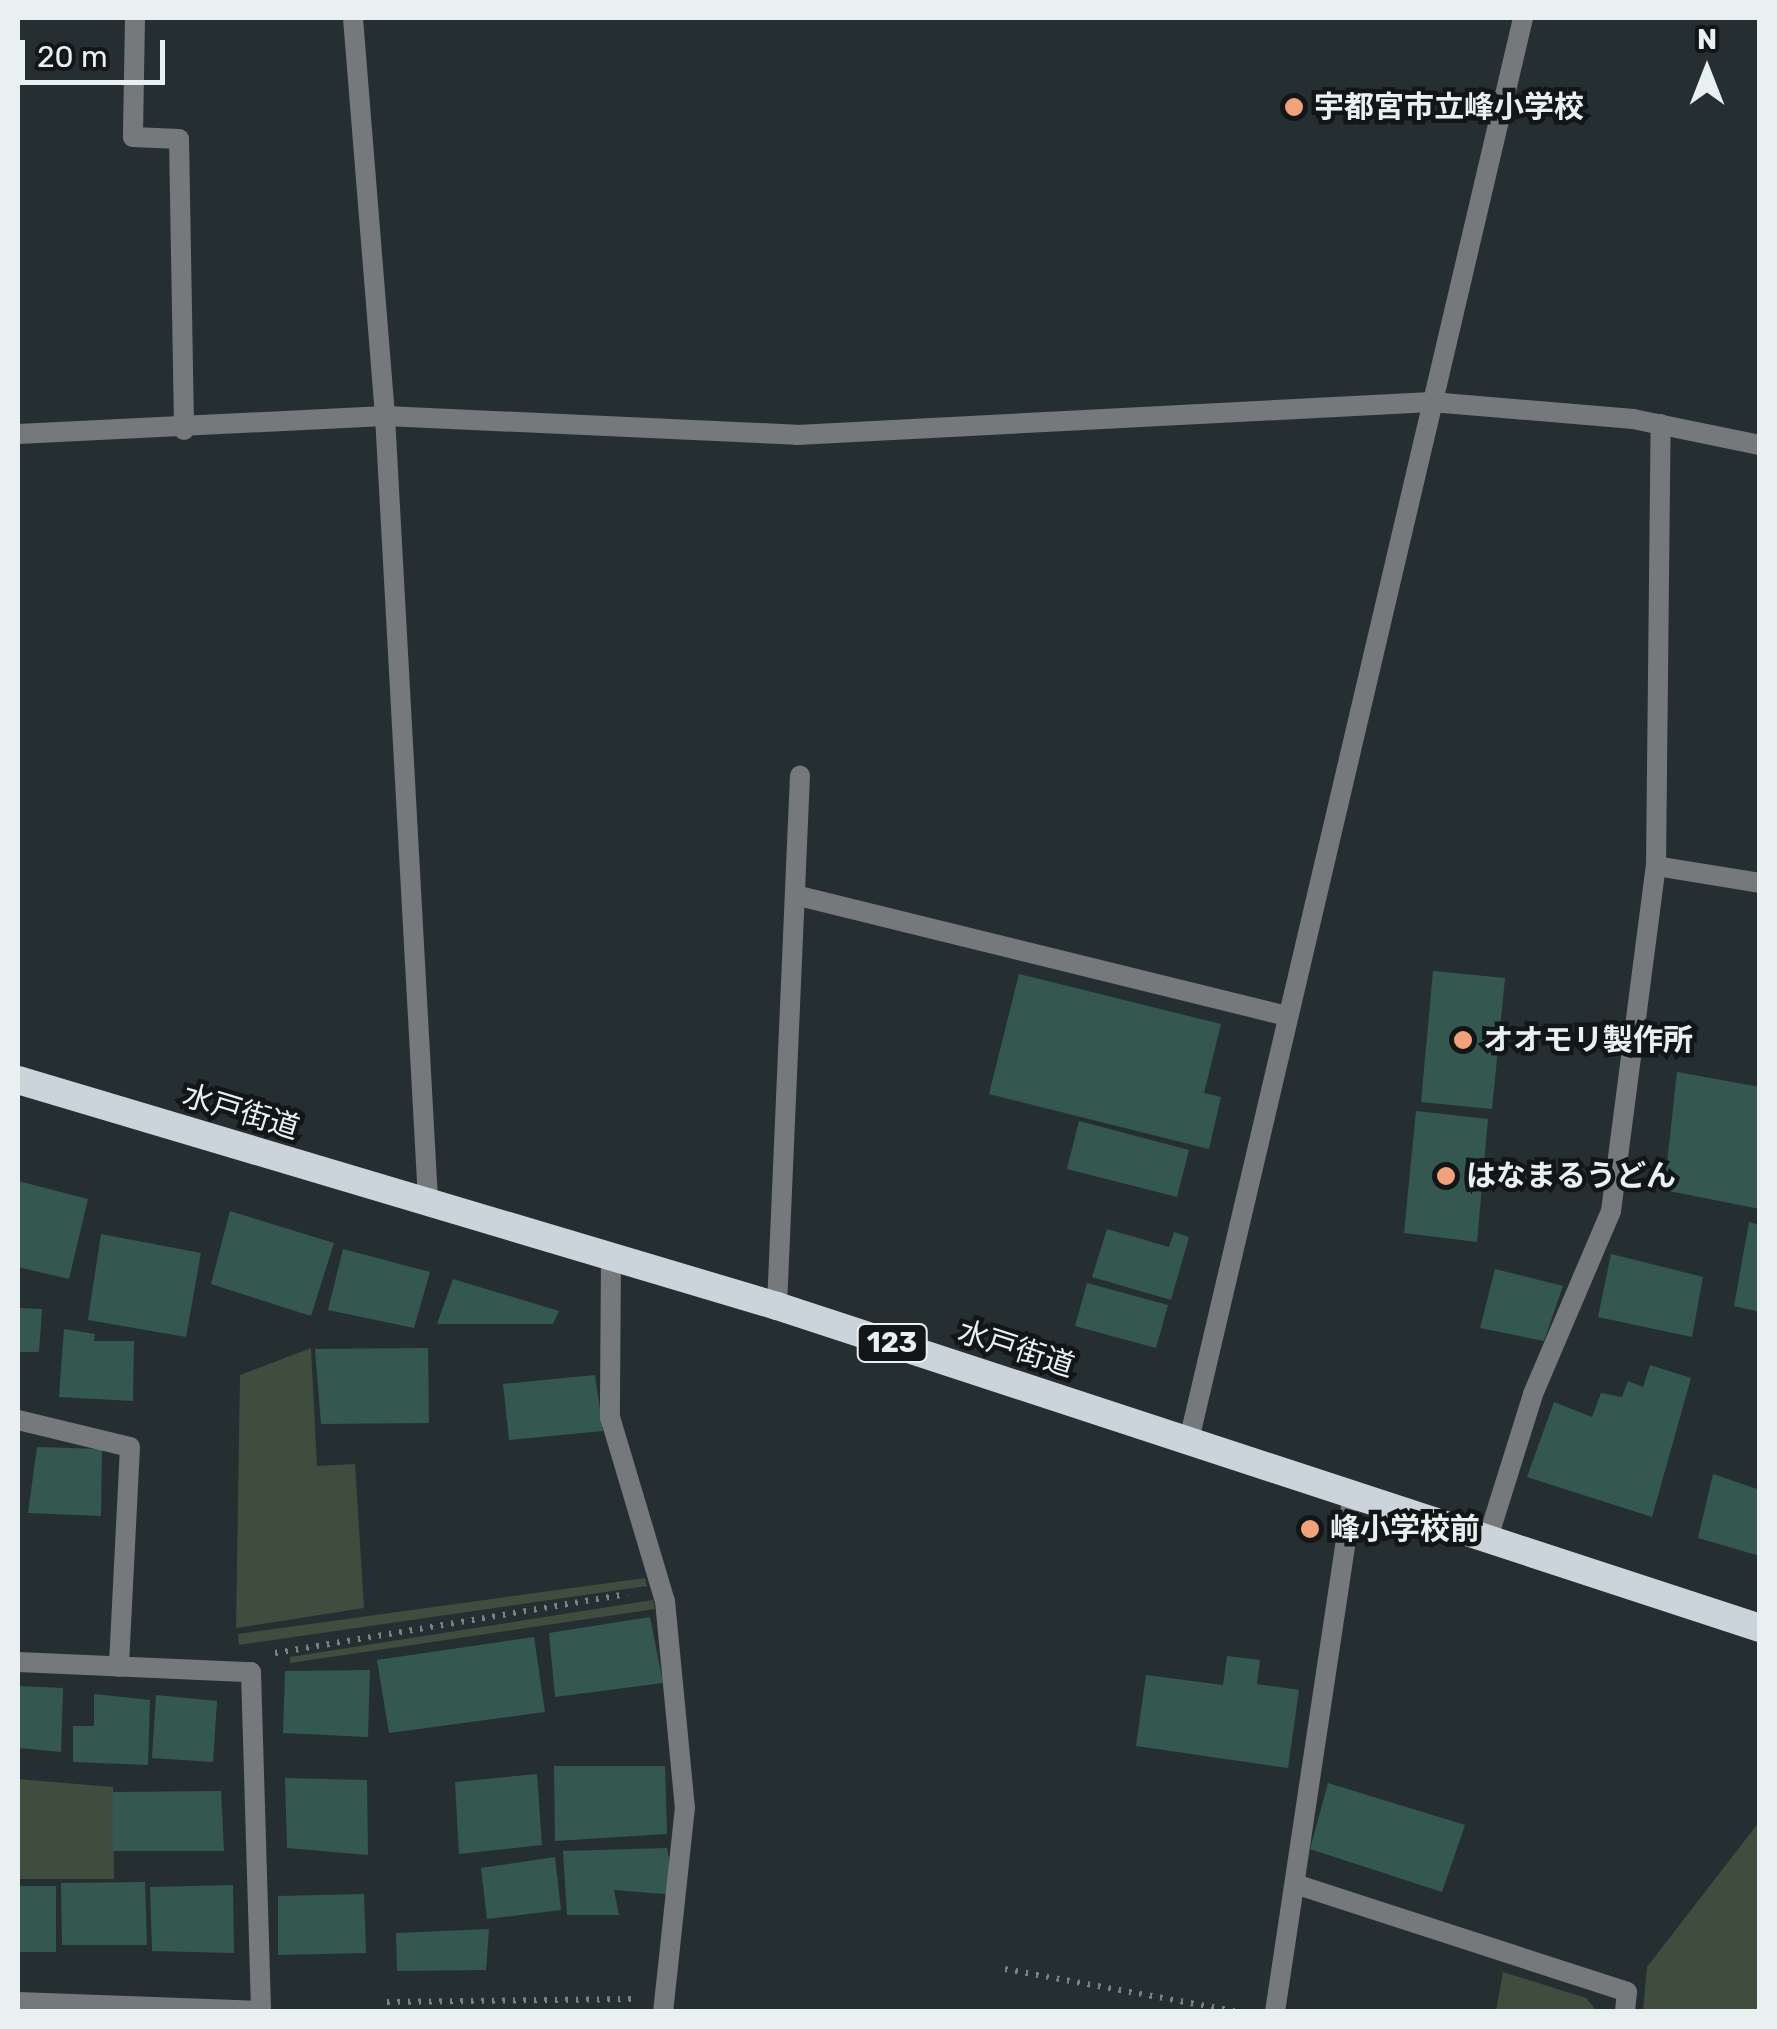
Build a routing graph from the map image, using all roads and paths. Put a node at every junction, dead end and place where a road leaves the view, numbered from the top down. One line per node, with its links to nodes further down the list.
1 (135, 18): 7 (street)
2 (353, 18): 5 (street)
3 (1522, 18): 4 (street)
4 (1431, 402): 5 (street); 6 (street); 14 (street)
5 (385, 416): 7 (street); 16 (street)
6 (1661, 424): 9 (street); 11 (street)
7 (184, 430): 8 (street)
8 (18, 434)
9 (1760, 446)
10 (800, 775): 13 (street)
11 (1656, 866): 12 (street); 22 (street)
12 (1760, 883)
13 (795, 895): 14 (street); 18 (street)
14 (1288, 1016): 20 (street)
15 (18, 1080): 16 (highway, 水戸街道 / 123)
16 (428, 1201): 17 (highway, 水戸街道 / 123)
17 (611, 1255): 18 (highway, 水戸街道 / 123); 23 (street)
18 (777, 1306): 20 (highway, 水戸街道 / 123)
19 (18, 1420): 26 (street)
20 (1189, 1440): 21 (highway, 水戸街道 / 123)
21 (1353, 1493): 22 (highway, 水戸街道 / 123); 28 (street)
22 (1488, 1538): 24 (highway, 水戸街道 / 123)
23 (661, 1589): 27 (path); 32 (street)
24 (1760, 1628)
25 (18, 1662): 26 (street)
26 (119, 1666): 27 (street)
27 (250, 1672): 30 (street)
28 (1294, 1884): 34 (street); 35 (street)
29 (1005, 1969): 33 (path)
30 (18, 2002)
31 (386, 2002): 32 (path)
32 (664, 2005)
33 (1240, 2012)
34 (1275, 2012)
35 (1625, 2012)

